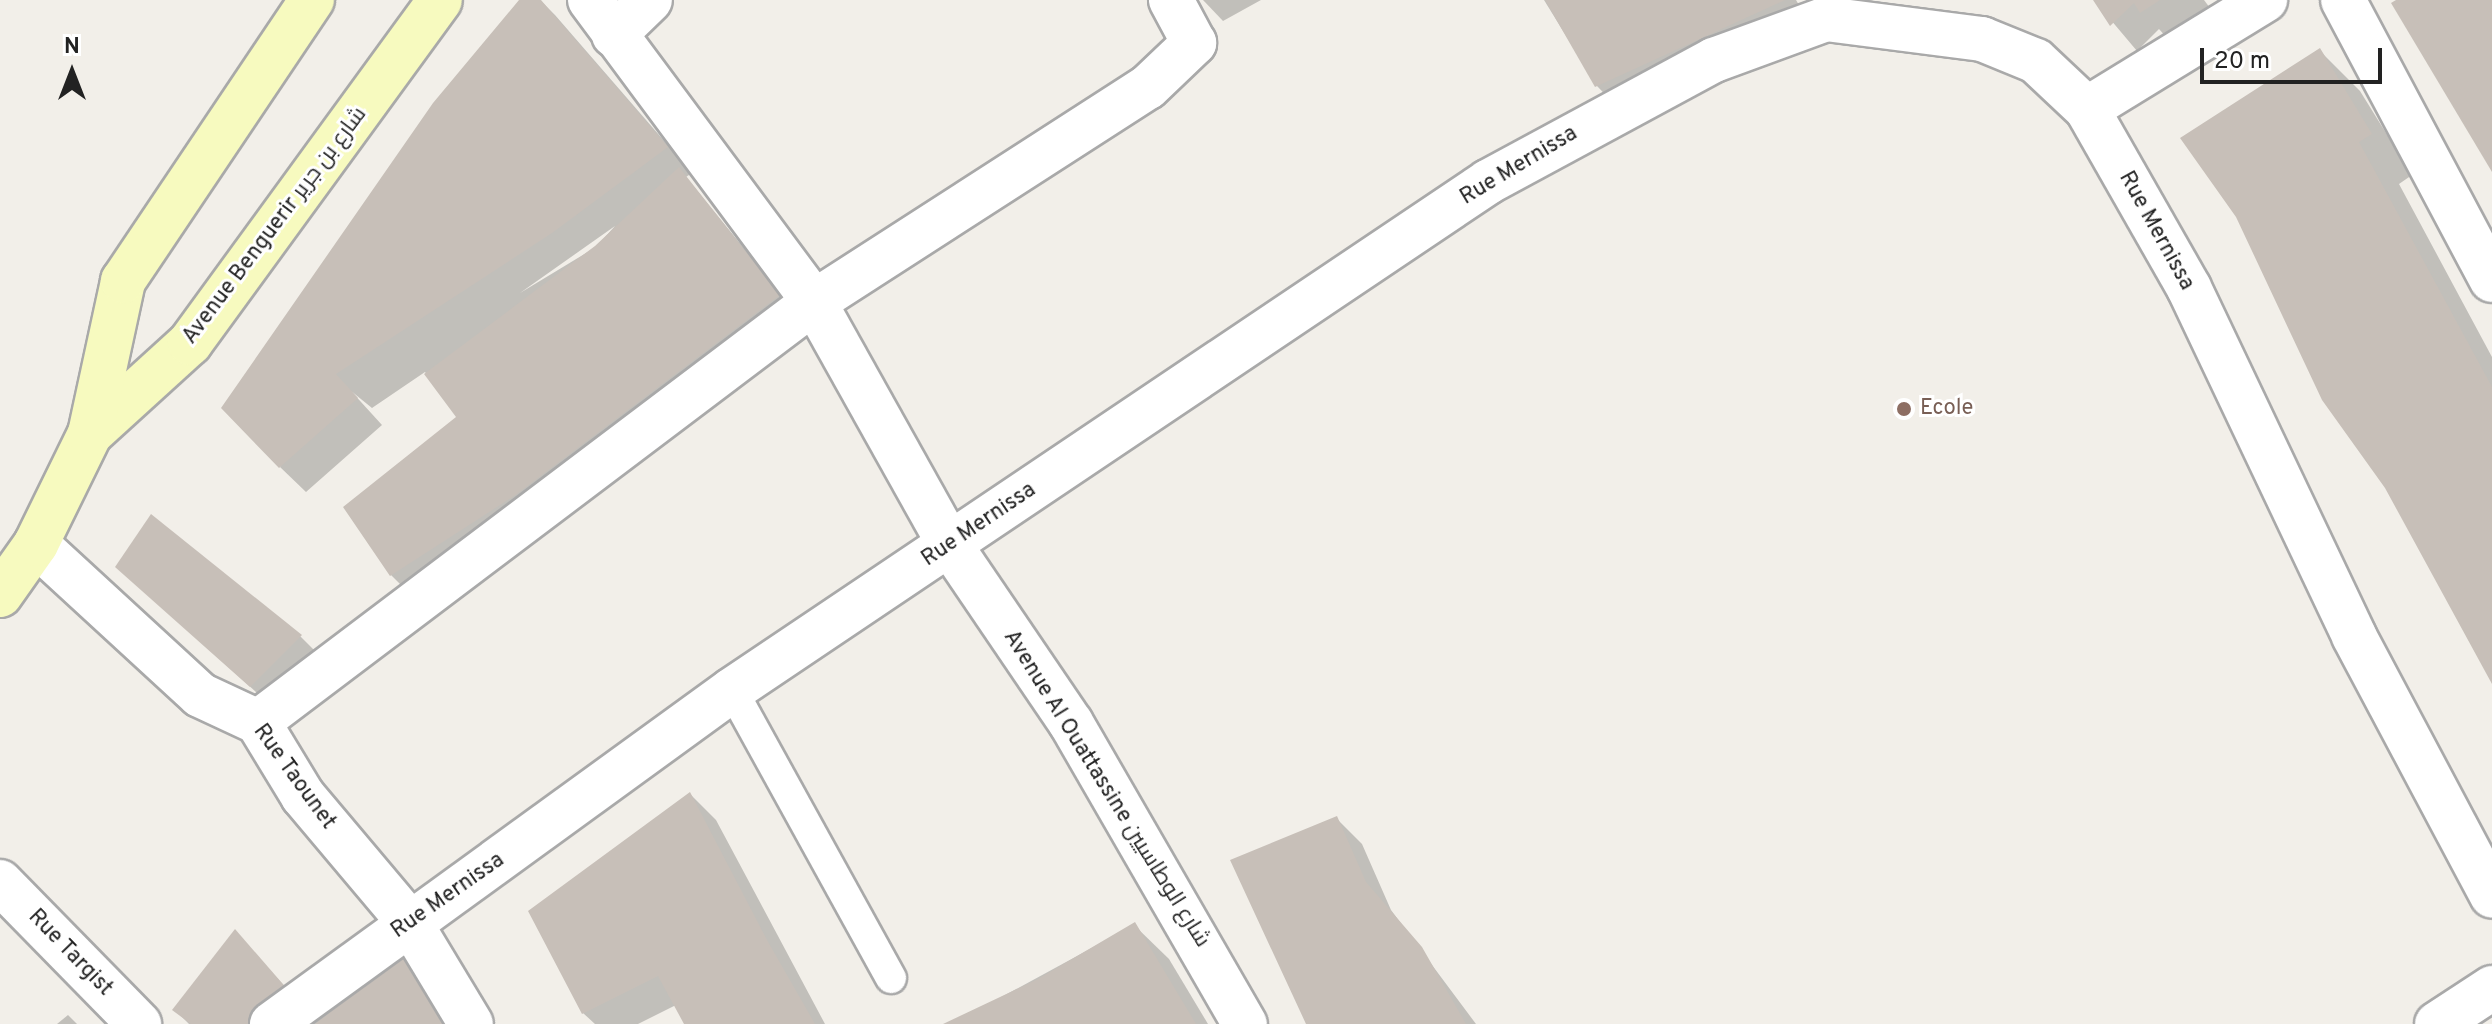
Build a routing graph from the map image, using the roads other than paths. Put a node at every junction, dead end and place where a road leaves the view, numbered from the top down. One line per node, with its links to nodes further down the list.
1 (312, 0): 12 (main road, Avenue Benguerir شارع بن جرير)
2 (440, 0): 12 (main road, Avenue Benguerir شارع بن جرير)
3 (650, 0): 8 (street)
4 (1171, 0): 11 (street)
5 (2265, 0): 9 (street)
6 (2343, 0): 10 (street)
7 (1820, 10): 9 (street, Rue Mernissa); 14 (street, Rue Mernissa)
8 (602, 17): 11 (street, Avenue Al Ouattassine شارع الوطاسيين)
9 (2087, 109): 19 (street, Rue Mernissa)
10 (2492, 280)
11 (814, 302): 14 (street, Avenue Al Ouattassine شارع الوطاسيين); 17 (street)
12 (90, 434): 13 (main road, Avenue Benguerir شارع بن جرير)
13 (36, 544): 15 (main road, Avenue Benguerir شارع بن جرير); 17 (street, Rue Taounet)
14 (950, 545): 16 (street, Rue Mernissa); 26 (street, Avenue Al Ouattassine شارع الوطاسيين)
15 (0, 595)
16 (732, 690): 20 (street, Rue Mernissa); 21 (lane)
17 (258, 722): 20 (street, Rue Taounet)
18 (0, 882): 23 (street, Rue Targist)
19 (2491, 892)
20 (410, 923): 24 (street, Rue Mernissa); 25 (street, Rue Taounet)
21 (891, 978)
22 (2492, 988): 27 (street)
23 (139, 1024)
24 (272, 1024)
25 (471, 1024)
26 (1245, 1024)
27 (2437, 1024)

